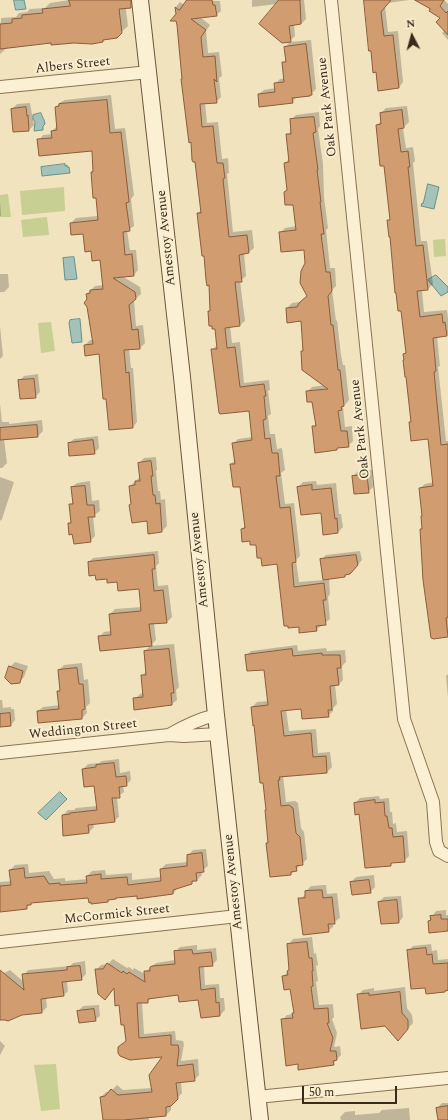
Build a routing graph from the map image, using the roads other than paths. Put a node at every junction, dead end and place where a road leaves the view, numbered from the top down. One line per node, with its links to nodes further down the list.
1 (140, 0): 3 (street, Amestoy Avenue)
2 (331, 0): 9 (street, Oak Park Avenue)
3 (149, 72): 4 (street, Albers Street); 5 (street, Amestoy Avenue)
4 (0, 87)
5 (216, 715): 6 (street, Amestoy Avenue); 7 (street, Weddington Street)
6 (218, 734): 7 (street, Weddington Street); 10 (street, Amestoy Avenue)
7 (169, 735): 8 (street, Weddington Street)
8 (0, 753)
9 (443, 853)
10 (238, 916): 11 (street, McCormick Street); 13 (street, Amestoy Avenue)
11 (0, 942)
12 (448, 1078): 13 (street)
13 (257, 1097): 14 (street, Amestoy Avenue)
14 (260, 1120)

